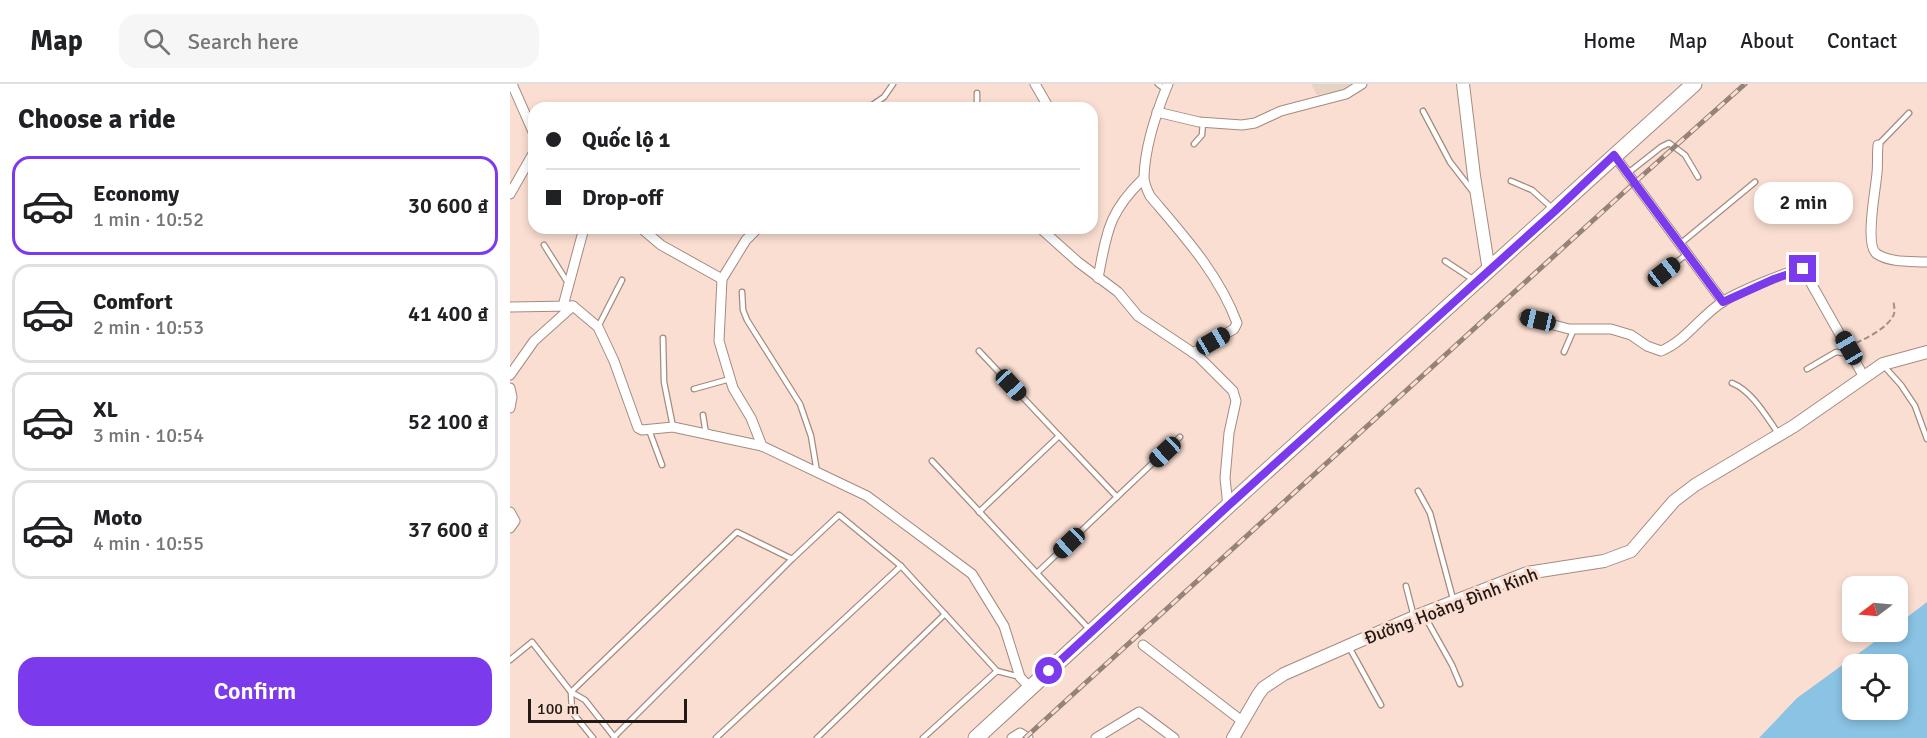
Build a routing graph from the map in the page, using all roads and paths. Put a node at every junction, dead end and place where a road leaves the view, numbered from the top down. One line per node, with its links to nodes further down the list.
1 (512, 84): 15 (street)
2 (893, 84): 9 (lane)
3 (1035, 84): 11 (street)
4 (1362, 84): 16 (street)
5 (1463, 84): 27 (street)
6 (1694, 84): 19 (highway)
7 (1164, 86): 13 (street)
8 (978, 93): 10 (lane)
9 (877, 102)
10 (977, 102)
11 (1046, 102)
12 (1423, 111): 27 (lane)
13 (1157, 112): 16 (street); 23 (street)
14 (1909, 113): 18 (lane)
15 (528, 120)
16 (1203, 122): 17 (lane)
17 (1194, 144)
18 (1878, 146): 37 (street)
19 (1614, 155): 21 (street); 28 (highway)
20 (528, 162): 26 (street)
21 (1627, 173): 22 (lane); 33 (street)
22 (1698, 177)
23 (1143, 179): 40 (street); 58 (street)
24 (1511, 181): 28 (lane)
25 (1755, 182): 33 (lane)
26 (510, 194)
27 (1477, 195): 38 (street)
28 (1555, 211): 38 (highway)
29 (582, 234): 44 (street)
30 (648, 234): 41 (street)
31 (752, 234): 41 (street)
32 (1047, 234): 40 (street)
33 (1680, 244): 35 (street)
34 (544, 245): 44 (lane)
35 (1688, 254): 39 (lane); 47 (street)
36 (1445, 261): 43 (lane)
37 (1927, 262)
38 (1489, 271): 43 (highway)
39 (1664, 272)
40 (1098, 278): 58 (street)
41 (722, 279): 63 (street)
42 (622, 280): 51 (lane)
43 (1476, 282): 82 (highway)
44 (568, 283): 48 (street)
45 (742, 292): 79 (lane)
46 (1893, 300): 55 (path)
47 (1723, 302): 52 (street); 55 (street)
48 (568, 306): 49 (street); 51 (street); 61 (street)
49 (510, 308)
50 (1524, 316): 52 (street)
51 (598, 327): 70 (street)
52 (1574, 329): 56 (lane)
53 (663, 338): 69 (lane)
54 (979, 351): 73 (lane)
55 (1850, 351): 60 (lane); 62 (street)
56 (1564, 352)
57 (1927, 352): 59 (street, Đường Hoàng Đình Kinh)
58 (1193, 353): 82 (street)
59 (1883, 364): 62 (street, Đường Hoàng Đình Kinh); 75 (lane)
60 (1807, 369)
61 (510, 374)
62 (1864, 377): 72 (street, Đường Hoàng Đình Kinh)
63 (730, 379): 66 (lane); 76 (street)
64 (1732, 383): 72 (lane)
65 (510, 388): 67 (street)
66 (694, 389)
67 (510, 408)
68 (703, 415): 71 (lane)
69 (674, 428): 70 (street); 71 (street)
70 (649, 430): 78 (lane)
71 (706, 434): 76 (street)
72 (1780, 435): 90 (street, Đường Hoàng Đình Kinh)
73 (1059, 436): 81 (lane); 84 (lane)
74 (1180, 437): 81 (lane)
75 (1927, 439)
76 (762, 446): 79 (street)
77 (932, 462): 84 (lane)
78 (662, 465)
79 (817, 472): 98 (street)
80 (1418, 491): 90 (lane)
81 (1117, 497): 88 (lane)
82 (1228, 506): 93 (highway)
83 (510, 512): 85 (street)
84 (979, 512): 88 (lane)
85 (510, 528)
86 (792, 559): 87 (lane); 100 (lane); 104 (lane)
87 (901, 566): 91 (lane); 106 (lane)
88 (1036, 573): 93 (lane)
89 (1406, 586): 92 (lane)
90 (1454, 601): 92 (street, Đường Hoàng Đình Kinh)
91 (945, 614): 97 (lane); 107 (lane)
92 (1418, 615): 95 (street, Đường Hoàng Đình Kinh); 99 (lane)
93 (1092, 632): 98 (highway)
94 (1143, 645): 102 (street)
95 (1348, 646): 101 (lane); 102 (street, Đường Hoàng Đình Kinh)
96 (510, 660): 100 (lane)
97 (997, 671): 98 (lane); 108 (lane)
98 (1025, 683): 109 (highway)
99 (1460, 684)
100 (571, 692): 104 (lane); 105 (lane)
101 (1381, 705)
102 (1242, 721): 113 (street, Đường Hoàng Đình Kinh)
103 (1103, 736): 112 (street)
104 (614, 737)
105 (593, 738)
106 (716, 738)
107 (817, 738)
108 (923, 738)
109 (976, 738)
110 (1012, 738): 111 (street)
111 (1028, 738)
112 (1174, 738)
113 (1233, 738)

